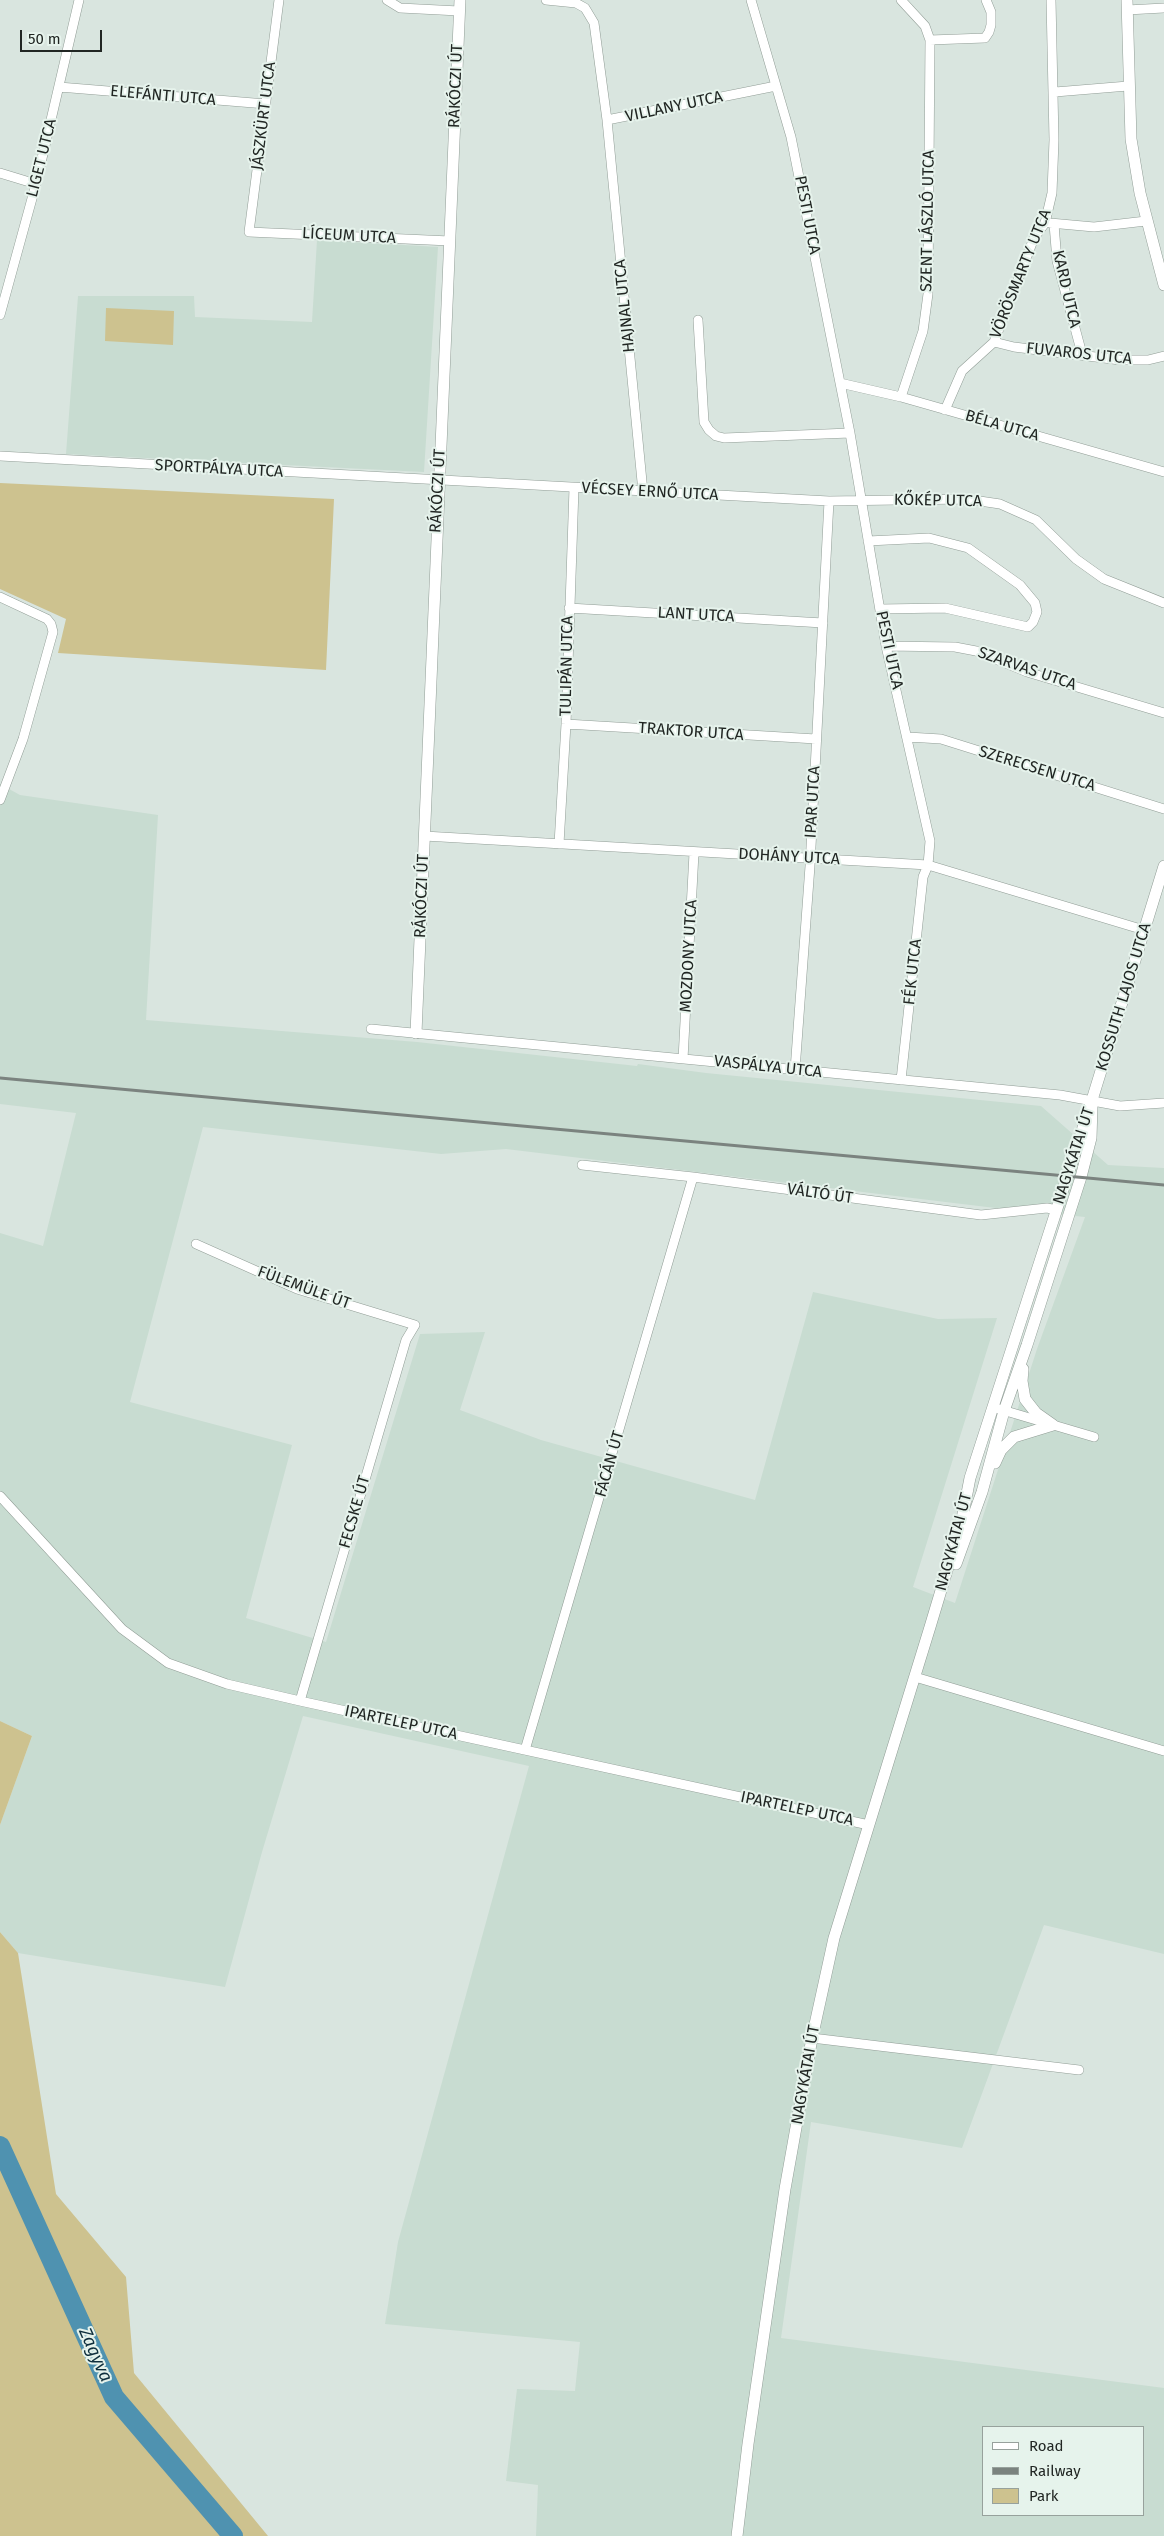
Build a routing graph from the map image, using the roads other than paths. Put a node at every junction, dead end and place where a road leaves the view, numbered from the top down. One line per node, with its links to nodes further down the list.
1 (79, 0): 15 (street, LIGET UTCA)
2 (279, 0): 17 (street, JÁSZKÜRT UTCA)
3 (387, 0): 10 (street)
4 (546, 0): 18 (street, VILLANY UTCA)
5 (751, 0): 13 (street, PESTI UTCA)
6 (902, 0): 12 (street, SZENT LÁSZLÓ UTCA)
7 (986, 0): 12 (street)
8 (1052, 0): 16 (street, VÖRÖSMARTY UTCA)
9 (1127, 5): 11 (street); 14 (street)
10 (460, 6): 24 (street, RÁKÓCZI ÚT)
11 (1164, 8)
12 (930, 40): 32 (street, SZENT LÁSZLÓ UTCA)
13 (776, 86): 18 (street, VILLANY UTCA); 31 (street, PESTI UTCA)
14 (1128, 86): 16 (street); 21 (street)
15 (59, 87): 17 (street, ELEFÁNTI UTCA); 20 (street, LIGET UTCA)
16 (1055, 92): 22 (street, VÖRÖSMARTY UTCA)
17 (266, 104): 23 (street, JÁSZKÜRT UTCA)
18 (607, 120): 39 (street, HAJNAL UTCA)
19 (0, 174): 20 (street)
20 (36, 184): 26 (street, LIGET UTCA)
21 (1146, 221): 22 (street); 25 (street)
22 (1050, 223): 28 (street, VÖRÖSMARTY UTCA); 29 (street, KARD UTCA)
23 (249, 232): 24 (street, LÍCEUM UTCA)
24 (450, 241): 37 (street, RÁKÓCZI ÚT)
25 (1164, 285)
26 (0, 314)
27 (698, 320): 34 (street)
28 (994, 342): 29 (street, FUVAROS UTCA); 33 (street, VÖRÖSMARTY UTCA)
29 (1082, 354): 30 (street, FUVAROS UTCA)
30 (1164, 356)
31 (840, 383): 32 (street, BÉLA UTCA); 34 (street, PESTI UTCA)
32 (901, 398): 33 (street, BÉLA UTCA)
33 (945, 410): 36 (street, BÉLA UTCA)
34 (850, 433): 40 (street, PESTI UTCA)
35 (0, 456): 37 (street, SPORTPÁLYA UTCA)
36 (1164, 472)
37 (438, 481): 38 (street, VÉCSEY ERNŐ UTCA); 55 (street, RÁKÓCZI ÚT)
38 (574, 488): 39 (street, VÉCSEY ERNŐ UTCA); 45 (street, TULIPÁN UTCA)
39 (643, 492): 41 (street, VÉCSEY ERNŐ UTCA)
40 (862, 500): 41 (street, VÉCSEY ERNŐ UTCA); 42 (street, PESTI UTCA); 44 (street, KŐKÉP UTCA)
41 (829, 501): 47 (street, IPAR UTCA)
42 (868, 541): 46 (street, PESTI UTCA); 46 (street)
43 (0, 597): 53 (street)
44 (1164, 603)
45 (569, 608): 47 (street, LANT UTCA); 50 (street, TULIPÁN UTCA)
46 (880, 610): 48 (street, PESTI UTCA)
47 (823, 623): 52 (street, IPAR UTCA)
48 (886, 646): 49 (street, SZARVAS UTCA); 51 (street, PESTI UTCA)
49 (1164, 713)
50 (566, 724): 52 (street, TRAKTOR UTCA); 56 (street, TULIPÁN UTCA)
51 (908, 737): 54 (street, SZERECSEN UTCA); 59 (street, PESTI UTCA)
52 (816, 740): 58 (street, IPAR UTCA)
53 (0, 800)
54 (1164, 809)
55 (424, 836): 56 (street, DOHÁNY UTCA); 63 (street, RÁKÓCZI ÚT)
56 (559, 844): 57 (street, DOHÁNY UTCA)
57 (694, 853): 58 (street, DOHÁNY UTCA); 64 (street, MOZDONY UTCA)
58 (810, 858): 59 (street, DOHÁNY UTCA); 65 (street, IPAR UTCA)
59 (928, 865): 61 (street, DOHÁNY UTCA); 66 (street, FÉK UTCA)
60 (1164, 866): 61 (street, KOSSUTH LAJOS UTCA)
61 (1144, 930): 67 (street, KOSSUTH LAJOS UTCA)
62 (371, 1029): 63 (street, VASPÁLYA UTCA)
63 (416, 1033): 64 (street, VASPÁLYA UTCA)
64 (683, 1059): 65 (street, VASPÁLYA UTCA)
65 (794, 1070): 66 (street, VASPÁLYA UTCA)
66 (901, 1080): 67 (street, VASPÁLYA UTCA)
67 (1092, 1100): 68 (street, VASPÁLYA UTCA); 71 (street, NAGYKÁTAI ÚT); 74 (street, NAGYKÁTAI ÚT)
68 (1164, 1103)
69 (582, 1165): 70 (street, VÁLTÓ ÚT)
70 (693, 1177): 71 (street, VÁLTÓ ÚT); 84 (street, FÁCÁN ÚT)
71 (1057, 1210): 75 (street, NAGYKÁTAI ÚT)
72 (196, 1244): 73 (street, FÜLEMÜLE ÚT)
73 (415, 1325): 83 (street, FECSKE ÚT)
74 (1028, 1345): 76 (street, NAGYKÁTAI ÚT); 77 (street)
75 (992, 1407): 76 (street); 81 (street, NAGYKÁTAI ÚT)
76 (1004, 1411): 77 (street); 79 (street, NAGYKÁTAI ÚT)
77 (1053, 1425): 78 (street); 79 (street)
78 (1094, 1437)
79 (982, 1492): 81 (street, NAGYKÁTAI ÚT)
80 (0, 1496): 83 (street, IPARTELEP UTCA)
81 (930, 1627): 82 (street, NAGYKÁTAI ÚT)
82 (915, 1677): 85 (street); 86 (street, NAGYKÁTAI ÚT)
83 (300, 1701): 84 (street, IPARTELEP UTCA)
84 (525, 1750): 86 (street, IPARTELEP UTCA)
85 (1164, 1751)
86 (869, 1826): 87 (street, NAGYKÁTAI ÚT)
87 (812, 2038): 88 (street); 89 (street, NAGYKÁTAI ÚT)
88 (1079, 2070)
89 (737, 2536)

